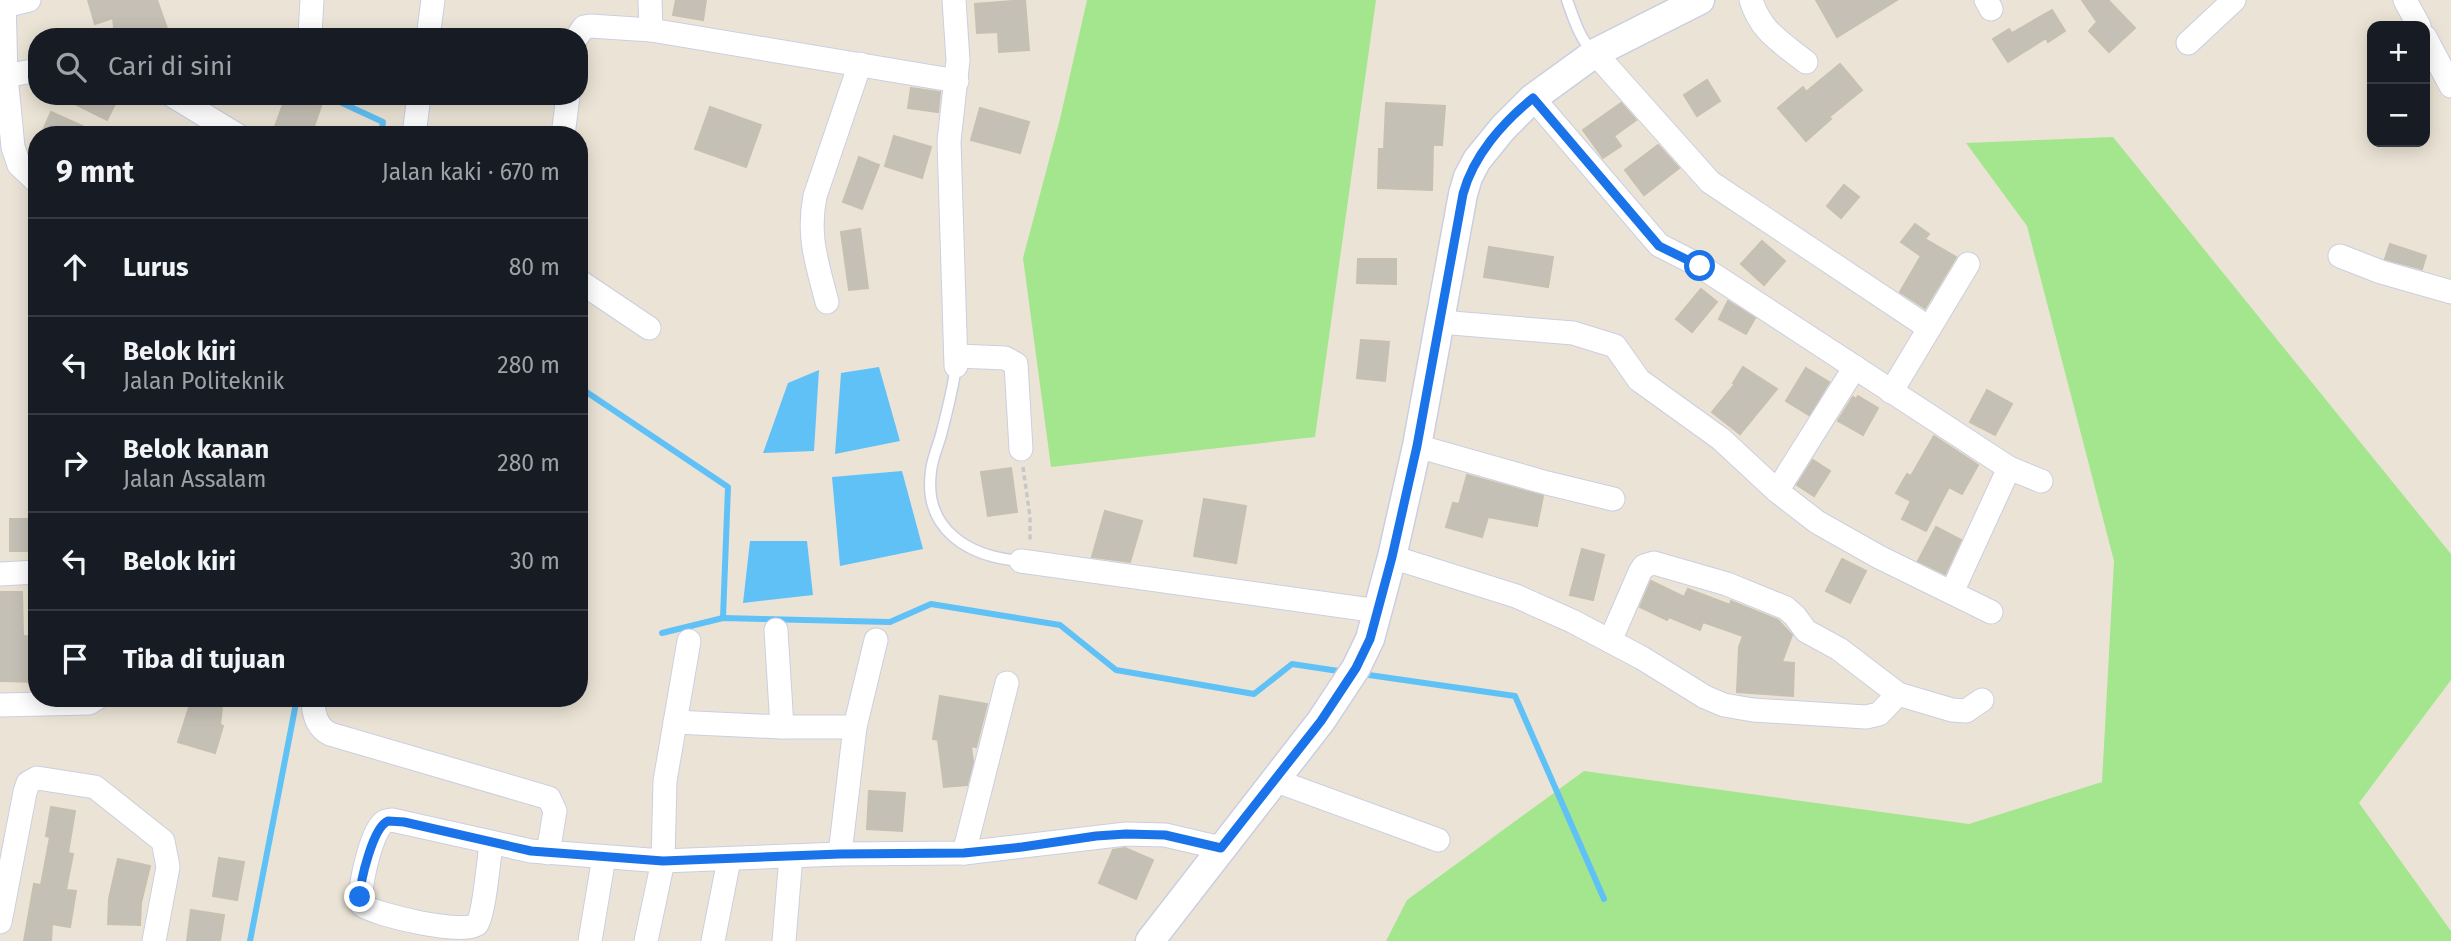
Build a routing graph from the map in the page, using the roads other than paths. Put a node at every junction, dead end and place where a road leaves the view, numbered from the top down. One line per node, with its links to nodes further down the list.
1 (29, 0): 11 (street)
2 (312, 0): 14 (street)
3 (433, 0): 15 (street)
4 (650, 0): 17 (street)
5 (954, 0): 25 (street)
6 (1567, 0): 20 (lane)
7 (1700, 0): 12 (street)
8 (1751, 0): 21 (street)
9 (2234, 0): 18 (street)
10 (2405, 0): 13 (street)
11 (2, 5): 24 (street)
12 (1661, 10): 20 (street)
13 (2416, 21)
14 (310, 28)
15 (429, 28)
16 (583, 28): 17 (street)
17 (651, 30): 22 (street)
18 (2188, 43)
19 (2430, 46): 26 (street)
20 (1595, 53): 27 (street); 42 (street)
21 (1807, 62)
22 (860, 64): 25 (street); 39 (street)
23 (28, 72): 24 (street)
24 (6, 76): 34 (street)
25 (957, 81): 43 (street)
26 (2451, 86)
27 (1533, 98): 40 (street); 44 (street)
28 (188, 105): 31 (street)
29 (419, 105): 32 (street)
30 (567, 105): 33 (street)
31 (222, 126)
32 (419, 126)
33 (564, 126)
34 (28, 176)
35 (2340, 256): 38 (street)
36 (1968, 264): 42 (street)
37 (588, 287): 41 (street)
38 (2451, 292)
39 (827, 302)
40 (1440, 322): 46 (street); 50 (street)
41 (649, 328)
42 (1929, 328): 45 (street)
43 (956, 361): 47 (street); 53 (lane)
44 (1855, 367): 45 (street); 50 (street)
45 (1891, 392): 48 (street)
46 (1417, 446): 51 (street); 52 (street)
47 (1021, 449)
48 (2009, 468): 49 (street); 56 (street)
49 (2040, 481)
50 (1777, 491): 56 (street)
51 (1613, 499)
52 (1392, 557): 57 (street); 62 (street)
53 (1026, 562): 57 (street)
54 (28, 572): 55 (street)
55 (0, 574)
56 (1952, 592): 58 (street)
57 (1378, 611): 72 (street)
58 (1991, 612)
59 (776, 630): 70 (street)
60 (876, 640): 71 (street)
61 (689, 641): 69 (street)
62 (1610, 641): 64 (street); 64 (street)
63 (1007, 683): 77 (street)
64 (1898, 694): 65 (street)
65 (1982, 700)
66 (28, 704): 67 (street)
67 (0, 705)
68 (314, 707): 76 (street)
69 (675, 722): 70 (street); 82 (street)
70 (782, 727): 71 (street)
71 (855, 727): 78 (street)
72 (1274, 780): 73 (street); 75 (street)
73 (1438, 840)
74 (491, 844): 74 (street); 76 (street)
75 (1221, 848): 77 (street); 89 (street)
76 (548, 853): 80 (street)
77 (964, 853): 78 (street)
78 (840, 854): 79 (street)
79 (791, 856): 81 (street); 88 (street)
80 (604, 857): 82 (street); 85 (street)
81 (729, 860): 82 (street); 87 (street)
82 (663, 861): 86 (street)
83 (0, 922): 84 (street)
84 (154, 941)
85 (590, 941)
86 (646, 941)
87 (713, 941)
88 (784, 941)
89 (1150, 941)

